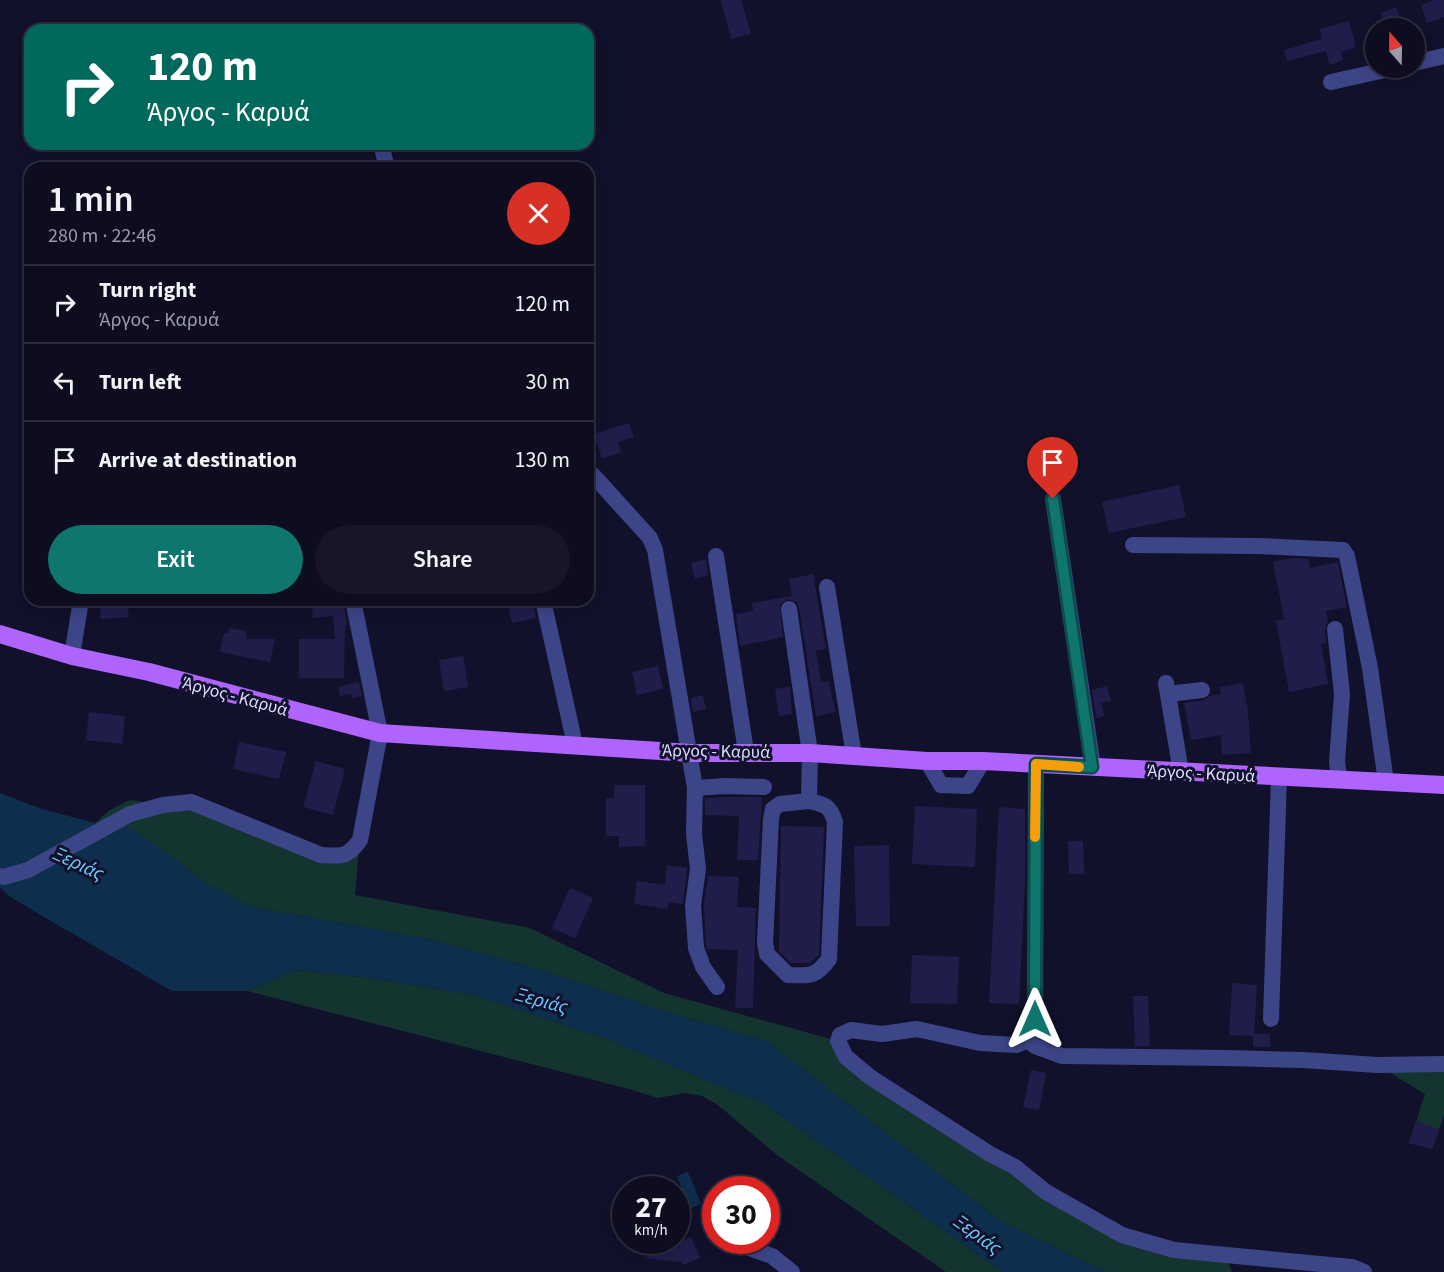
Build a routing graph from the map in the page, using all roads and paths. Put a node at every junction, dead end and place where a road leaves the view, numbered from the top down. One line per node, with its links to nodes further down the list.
1 (1444, 56): 2 (street)
2 (1425, 60)
3 (1365, 74): 4 (street)
4 (1330, 82)
5 (594, 476): 21 (street)
6 (1053, 499): 27 (street)
7 (1133, 545): 31 (street)
8 (716, 556): 20 (street)
9 (827, 587): 23 (street)
10 (80, 606): 16 (street)
11 (354, 606): 18 (street)
12 (544, 606): 19 (street)
13 (789, 609): 22 (street)
14 (1335, 629): 30 (street)
15 (0, 634): 16 (main road, Άργος - Καρυά)
16 (72, 656): 18 (main road, Άργος - Καρυά)
17 (1202, 690): 28 (street)
18 (381, 733): 19 (main road, Άργος - Καρυά); 36 (street)
19 (575, 745): 21 (main road, Άργος - Καρυά)
20 (746, 752): 21 (main road, Άργος - Καρυά); 22 (main road, Άργος - Καρυά)
21 (691, 753): 34 (street)
22 (810, 753): 23 (main road, Άργος - Καρυά); 35 (street)
23 (854, 756): 24 (main road, Άργος - Καρυά)
24 (927, 760): 25 (main road, Άργος - Καρυά); 25 (street)
25 (983, 761): 26 (main road, Άργος - Καρυά)
26 (1036, 764): 27 (main road, Άργος - Καρυά); 39 (street)
27 (1092, 767): 28 (main road, Άργος - Καρυά)
28 (1181, 772): 29 (main road, Άργος - Καρυά)
29 (1279, 777): 30 (main road, Άργος - Καρυά); 38 (street)
30 (1338, 779): 31 (main road, Άργος - Καρυά)
31 (1386, 782): 32 (main road, Άργος - Καρυά)
32 (1444, 785)
33 (764, 787): 34 (street)
34 (695, 788): 37 (street)
35 (809, 801): 35 (street)
36 (0, 876)
37 (717, 987)
38 (1271, 1019)
39 (1028, 1040): 40 (street); 43 (street)
40 (1444, 1064)
41 (766, 1254): 42 (street)
42 (792, 1272)
43 (1364, 1272)

